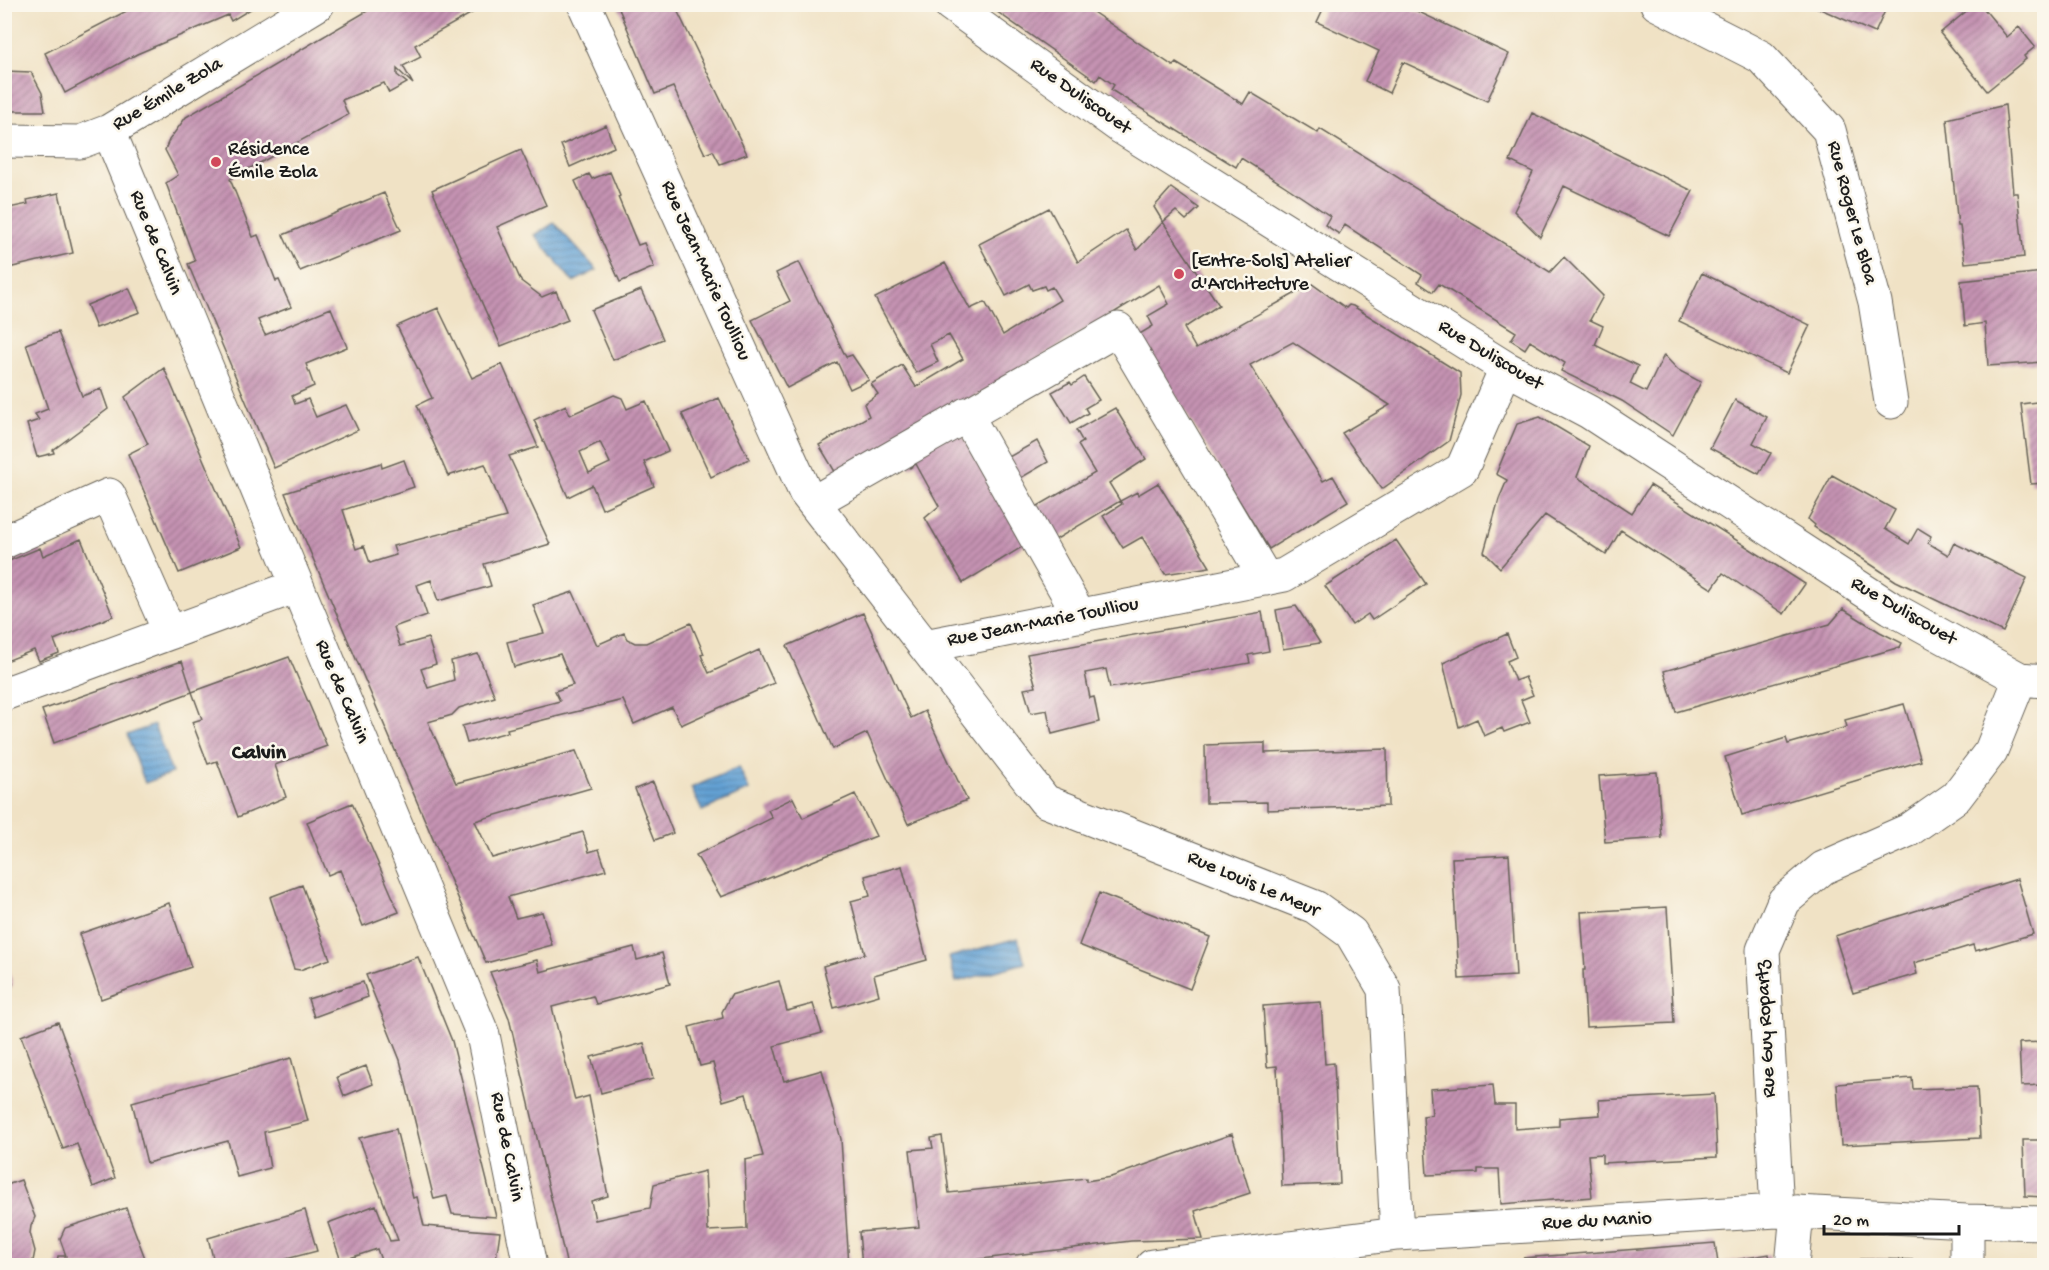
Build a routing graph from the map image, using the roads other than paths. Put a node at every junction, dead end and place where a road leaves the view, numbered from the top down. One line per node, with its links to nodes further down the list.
1 (318, 4): 5 (street, Rue Émile Zola)
2 (584, 4): 10 (street, Rue Jean-Marie Toulliou)
3 (950, 4): 7 (street, Rue Duliscouet)
4 (1657, 4): 8 (street, Rue Roger Le Bloa)
5 (109, 131): 6 (street, Rue Émile Zola); 13 (street, Rue de Calvin)
6 (4, 141)
7 (1506, 368): 12 (street, Rue Jean-Marie Toulliou); 17 (street, Rue Duliscouet)
8 (1891, 402)
9 (966, 414): 10 (street); 12 (street); 14 (street)
10 (814, 502): 16 (street, Rue Jean-Marie Toulliou)
11 (4, 542): 15 (street)
12 (1266, 579): 14 (street, Rue Jean-Marie Toulliou)
13 (297, 586): 15 (street); 23 (street, Rue de Calvin)
14 (1080, 616): 16 (street, Rue Jean-Marie Toulliou)
15 (170, 633): 18 (street)
16 (925, 646): 22 (street, Rue Louis Le Meur)
17 (2032, 680): 19 (street, Rue Guy Ropartz)
18 (4, 694)
19 (1787, 1211): 20 (street, Rue du Manio); 22 (street, Rue du Manio); 25 (street, Rue Guy Ropartz)
20 (1967, 1221): 21 (street, Rue du Manio); 26 (street)
21 (2044, 1223)
22 (1397, 1234): 24 (street, Rue du Manio)
23 (530, 1266)
24 (1152, 1266)
25 (1792, 1266)
26 (1966, 1266)

